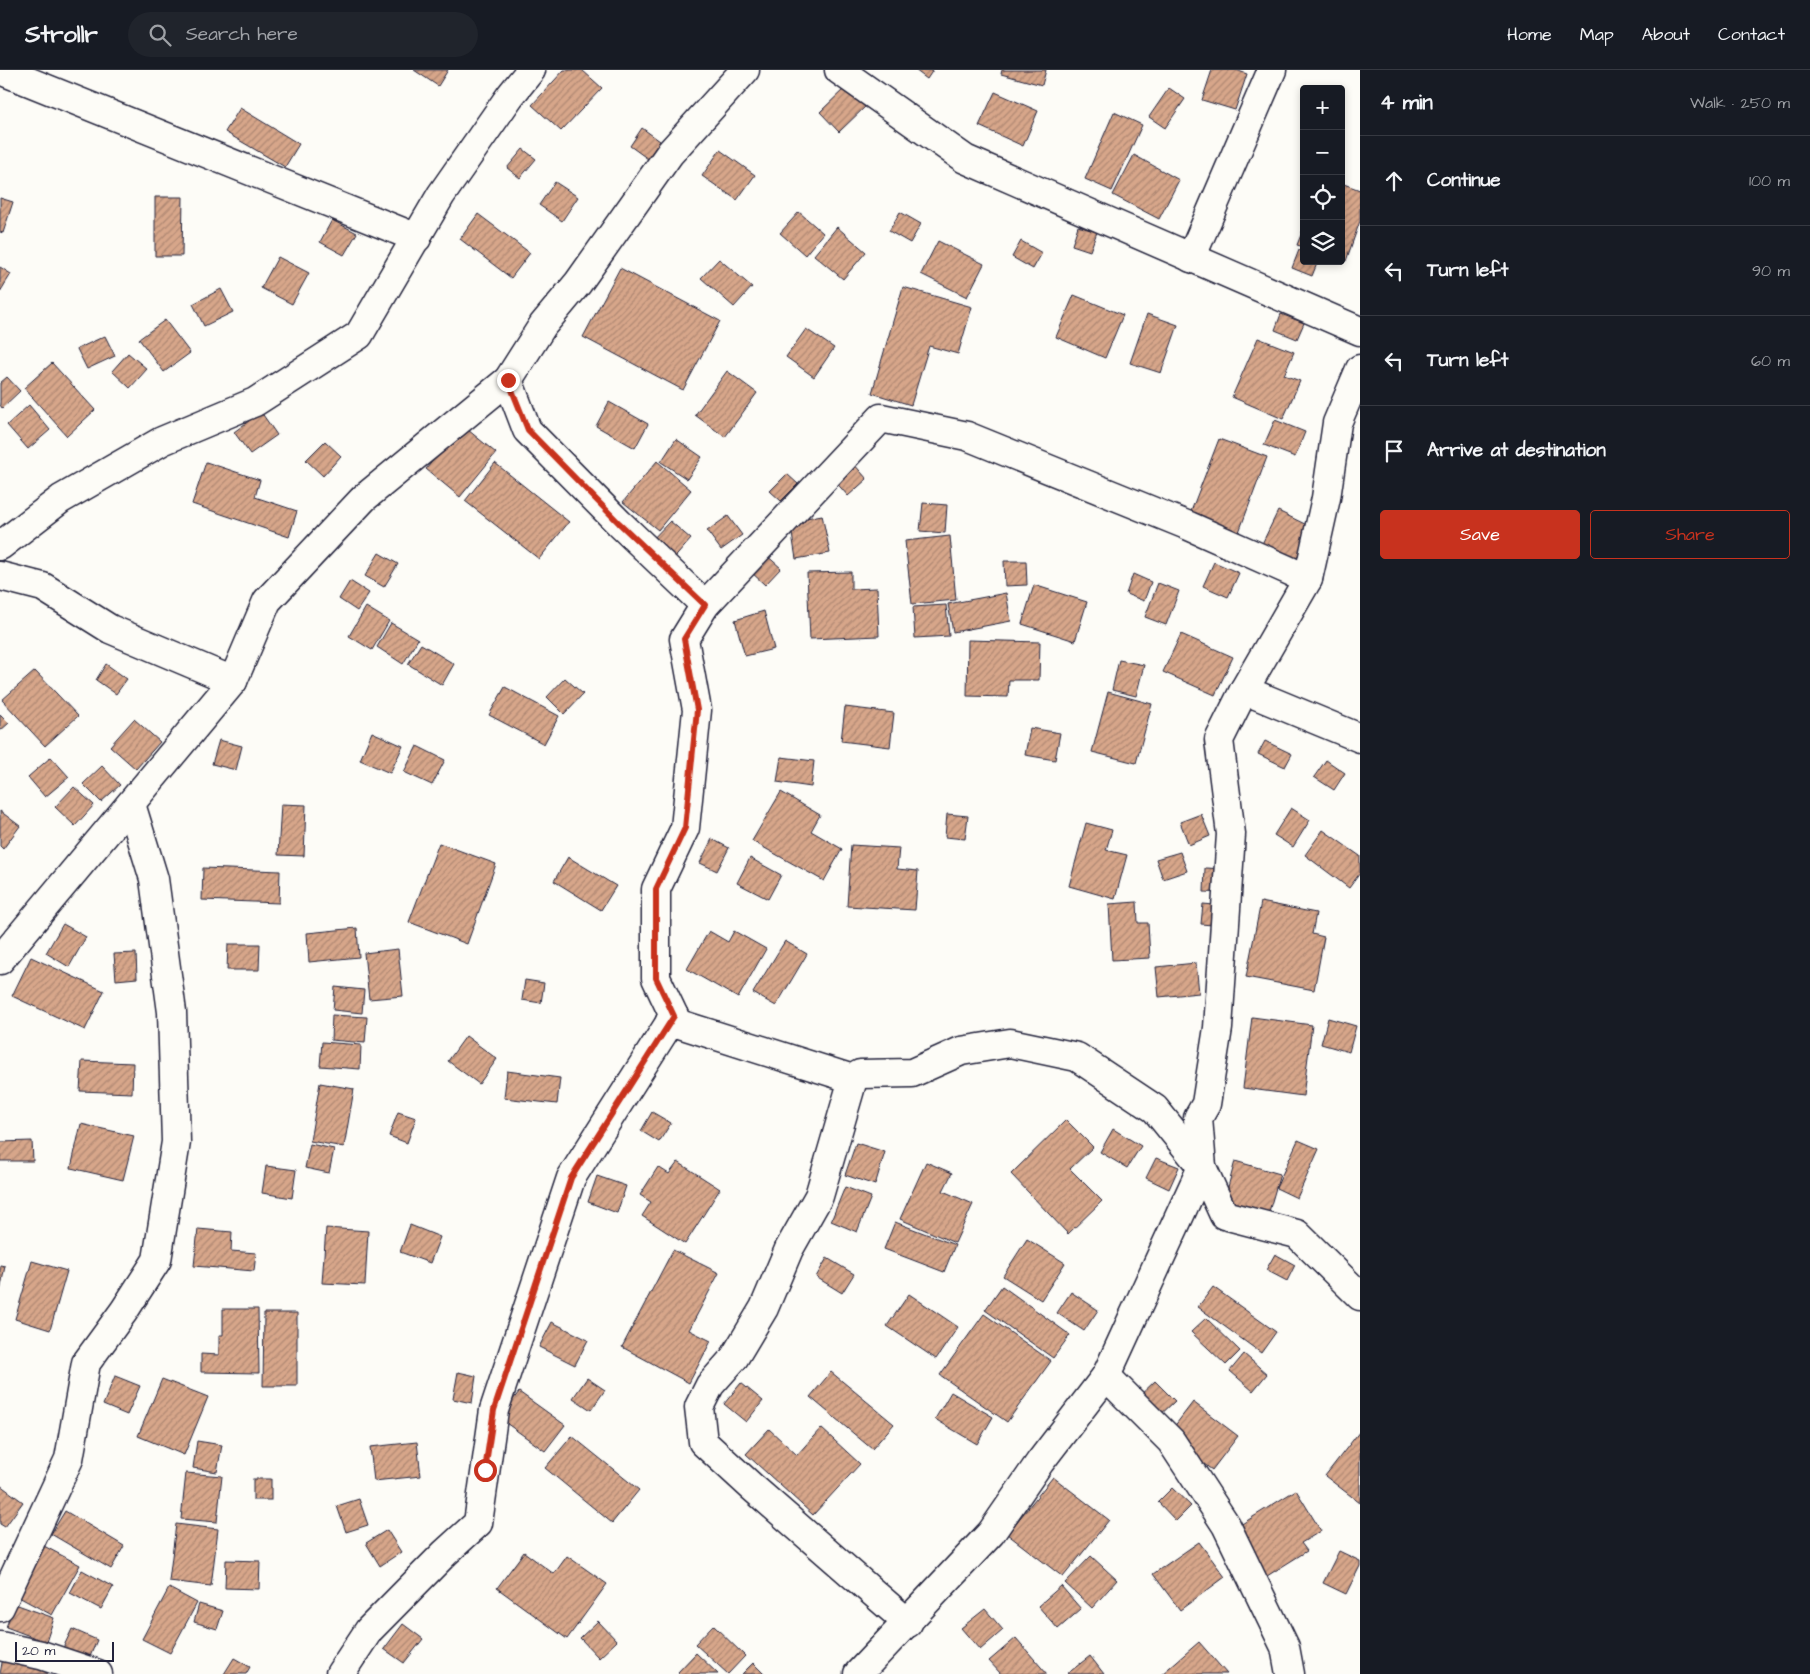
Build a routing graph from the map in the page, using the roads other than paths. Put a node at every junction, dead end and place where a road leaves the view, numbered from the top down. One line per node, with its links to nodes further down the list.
1 (0, 70): 6 (street)
2 (530, 70): 6 (street)
3 (745, 70): 10 (street)
4 (839, 70): 7 (street)
5 (1272, 70): 7 (street)
6 (417, 238): 11 (street)
7 (1191, 258): 8 (street)
8 (1360, 331)
9 (1360, 369): 13 (street)
10 (508, 380): 14 (street); 15 (street)
11 (0, 546)
12 (0, 576): 15 (street)
13 (1308, 579): 14 (street); 16 (street)
14 (705, 605): 20 (street)
15 (233, 681): 18 (street)
16 (1244, 690): 17 (street); 22 (street)
17 (1360, 738)
18 (131, 804): 19 (street); 25 (street)
19 (0, 960)
20 (674, 1016): 21 (street); 29 (street)
21 (853, 1079): 22 (street); 26 (street)
22 (1202, 1167): 23 (street); 24 (street)
23 (1360, 1296)
24 (1106, 1376): 26 (street); 31 (street)
25 (0, 1607)
26 (908, 1623): 30 (street)
27 (0, 1646): 28 (street)
28 (98, 1674)
29 (340, 1674)
30 (858, 1674)
31 (1290, 1674)

